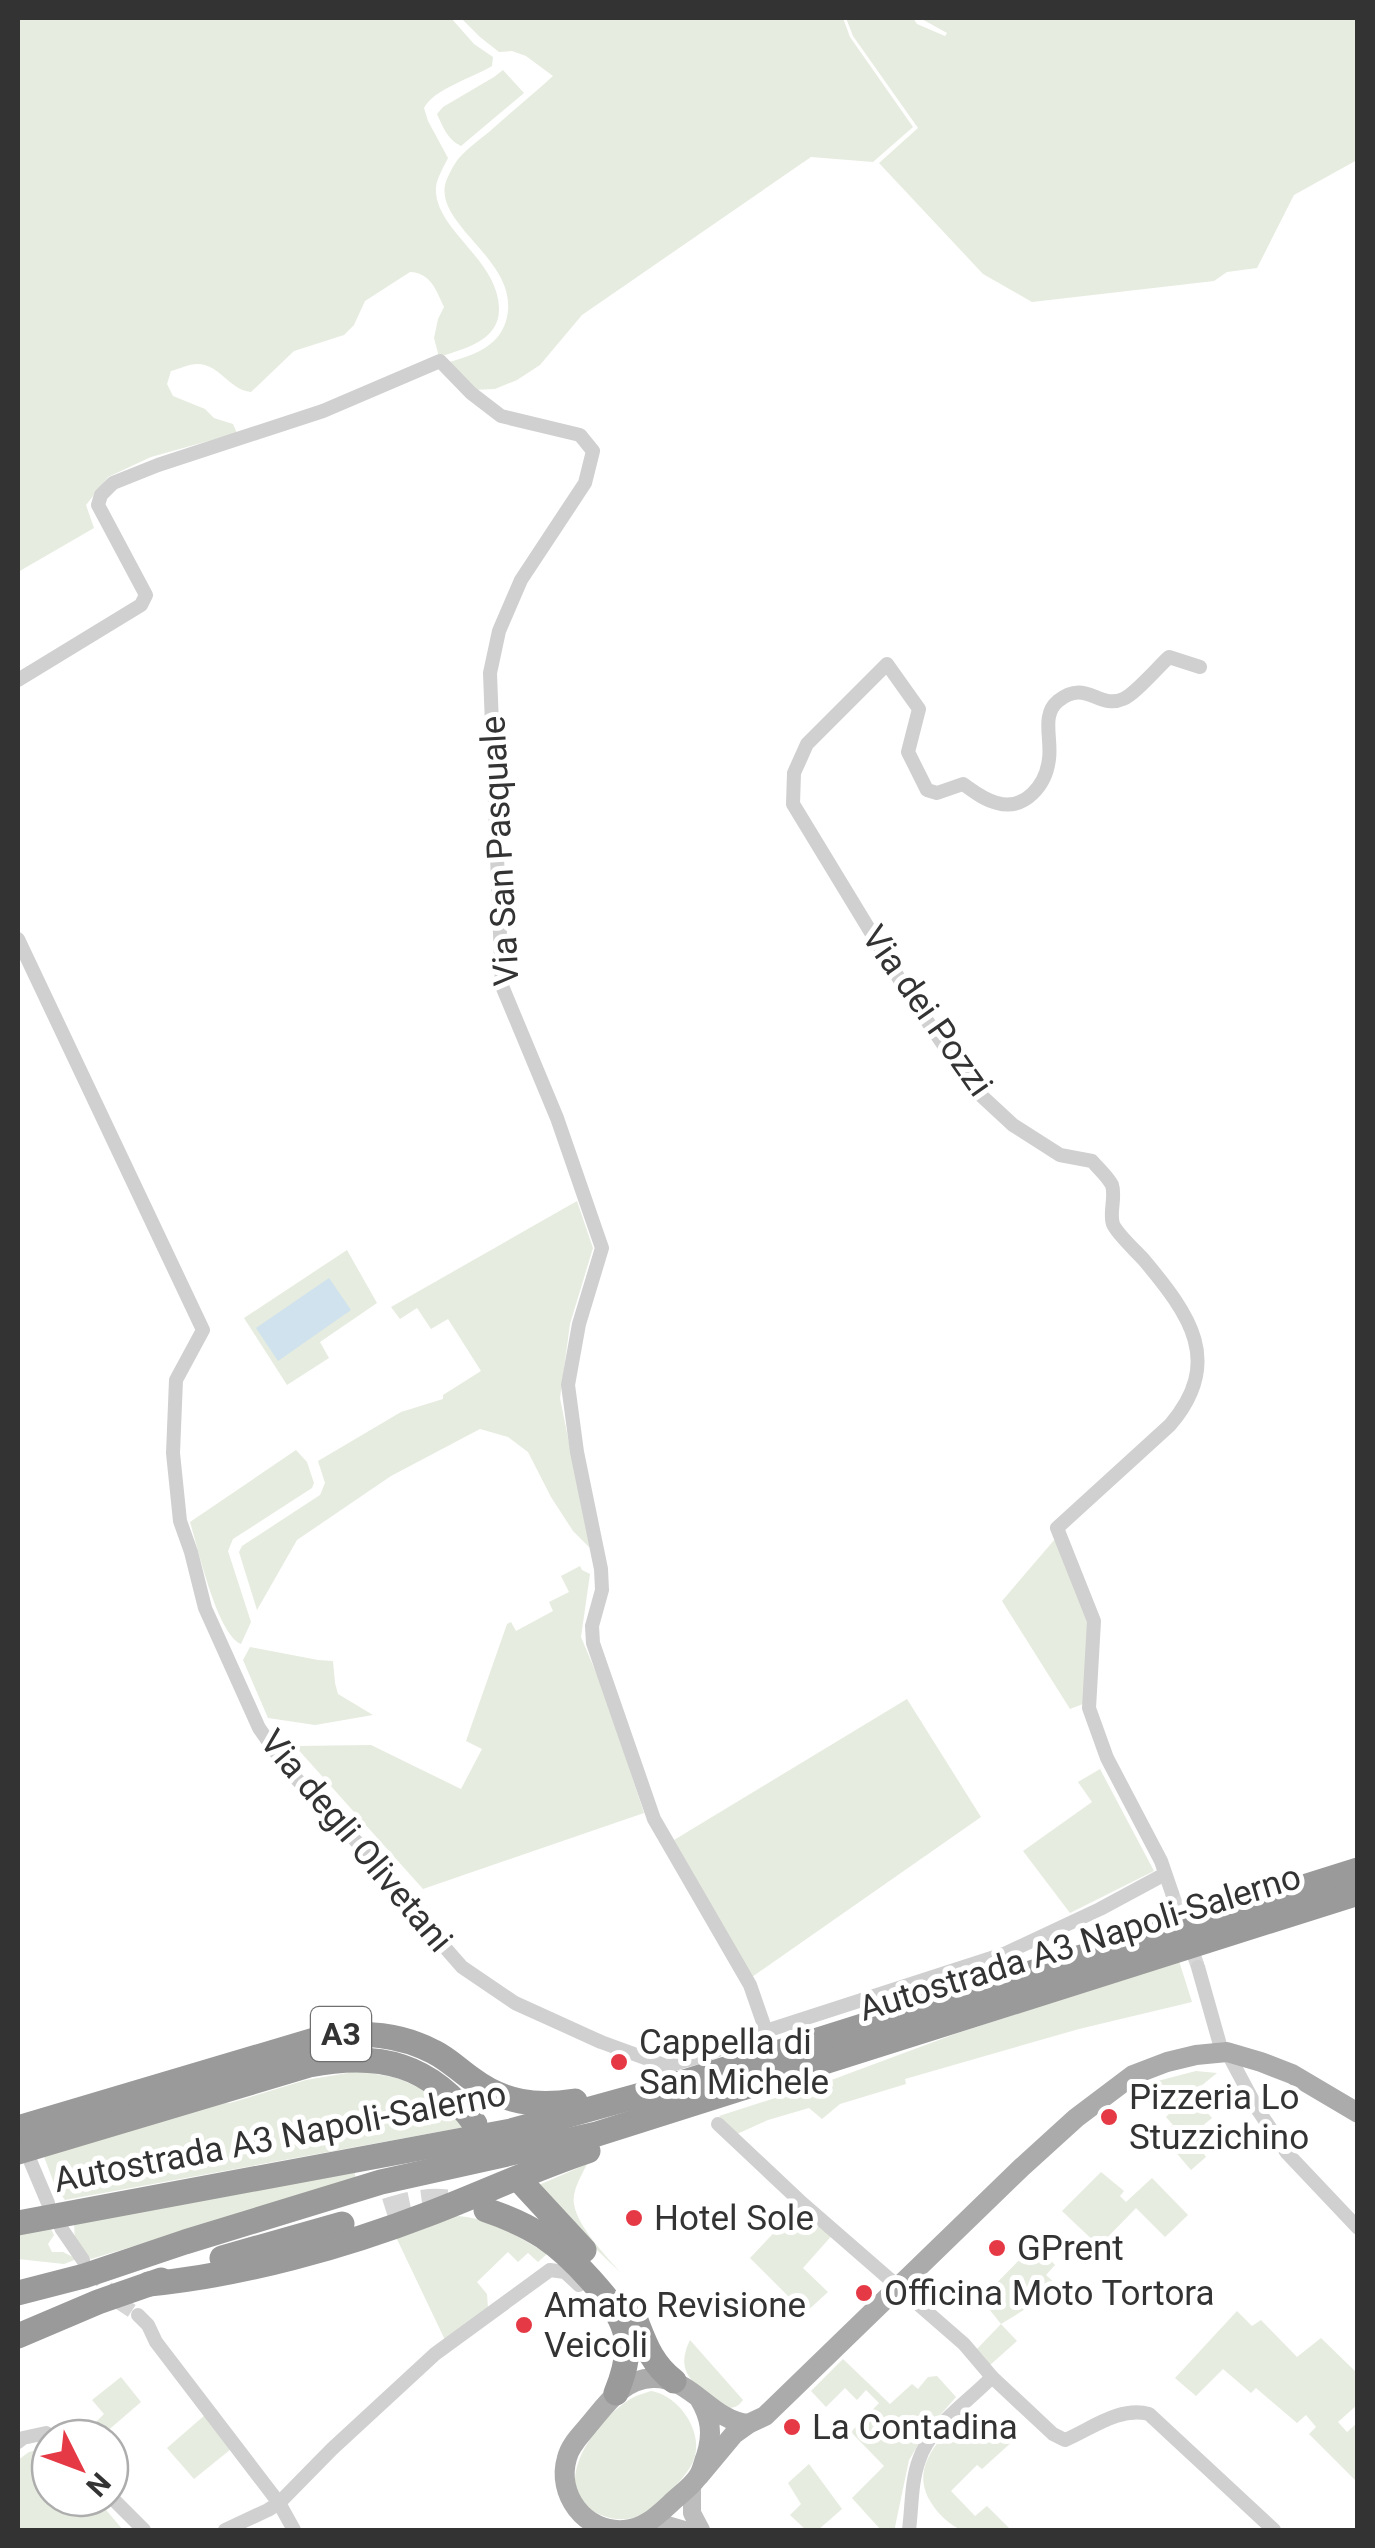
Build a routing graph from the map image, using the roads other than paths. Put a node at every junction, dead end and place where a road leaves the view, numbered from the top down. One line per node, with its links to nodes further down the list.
1 (1200, 667): 5 (street, Via dei Pozzi)
2 (18, 680): 9 (street, Via San Pasquale)
3 (18, 938): 12 (street, Via degli Olivetani)
4 (1358, 1870): 12 (highway, Autostrada A3 Napoli-Salerno / A3)
5 (1165, 1874): 6 (street, Via dei Pozzi); 9 (street)
6 (1172, 1893)
7 (1358, 1893): 10 (highway, Autostrada A3 Napoli-Salerno)
8 (1198, 1967): 11 (street)
9 (766, 2031): 12 (street)
10 (885, 2041): 26 (highway, Autostrada A3 Napoli-Salerno); 27 (highway)
11 (1225, 2052): 13 (main road); 24 (street); 28 (main road)
12 (666, 2077): 16 (highway, A3); 22 (highway, Autostrada A3 Napoli-Salerno / A3)
13 (1358, 2113)
14 (475, 2124): 17 (highway, A3)
15 (718, 2124): 28 (street)
16 (18, 2128)
17 (23, 2155): 19 (street)
18 (523, 2184): 34 (highway)
19 (48, 2203)
20 (486, 2210): 30 (highway)
21 (386, 2211): 25 (highway)
22 (18, 2223)
23 (61, 2228): 26 (street)
24 (1358, 2228)
25 (215, 2260): 26 (highway); 27 (highway)
26 (83, 2268): 29 (highway, Autostrada A3 Napoli-Salerno)
27 (149, 2284): 32 (highway)
28 (897, 2287): 33 (street); 37 (main road)
29 (18, 2292)
30 (610, 2301): 35 (highway); 39 (street)
31 (138, 2315): 39 (street)
32 (18, 2336)
33 (992, 2377): 46 (street); 47 (street)
34 (674, 2380): 35 (main road); 36 (main road)
35 (616, 2393): 40 (main road)
36 (698, 2398): 37 (main road); 38 (main road)
37 (748, 2424): 38 (main road)
38 (696, 2480): 41 (main road); 45 (street)
39 (278, 2503): 42 (street); 43 (street)
40 (578, 2521): 41 (main road)
41 (632, 2529): 44 (street)
42 (225, 2530)
43 (294, 2530)
44 (684, 2530)
45 (700, 2530)
46 (909, 2530)
47 (1274, 2530)

